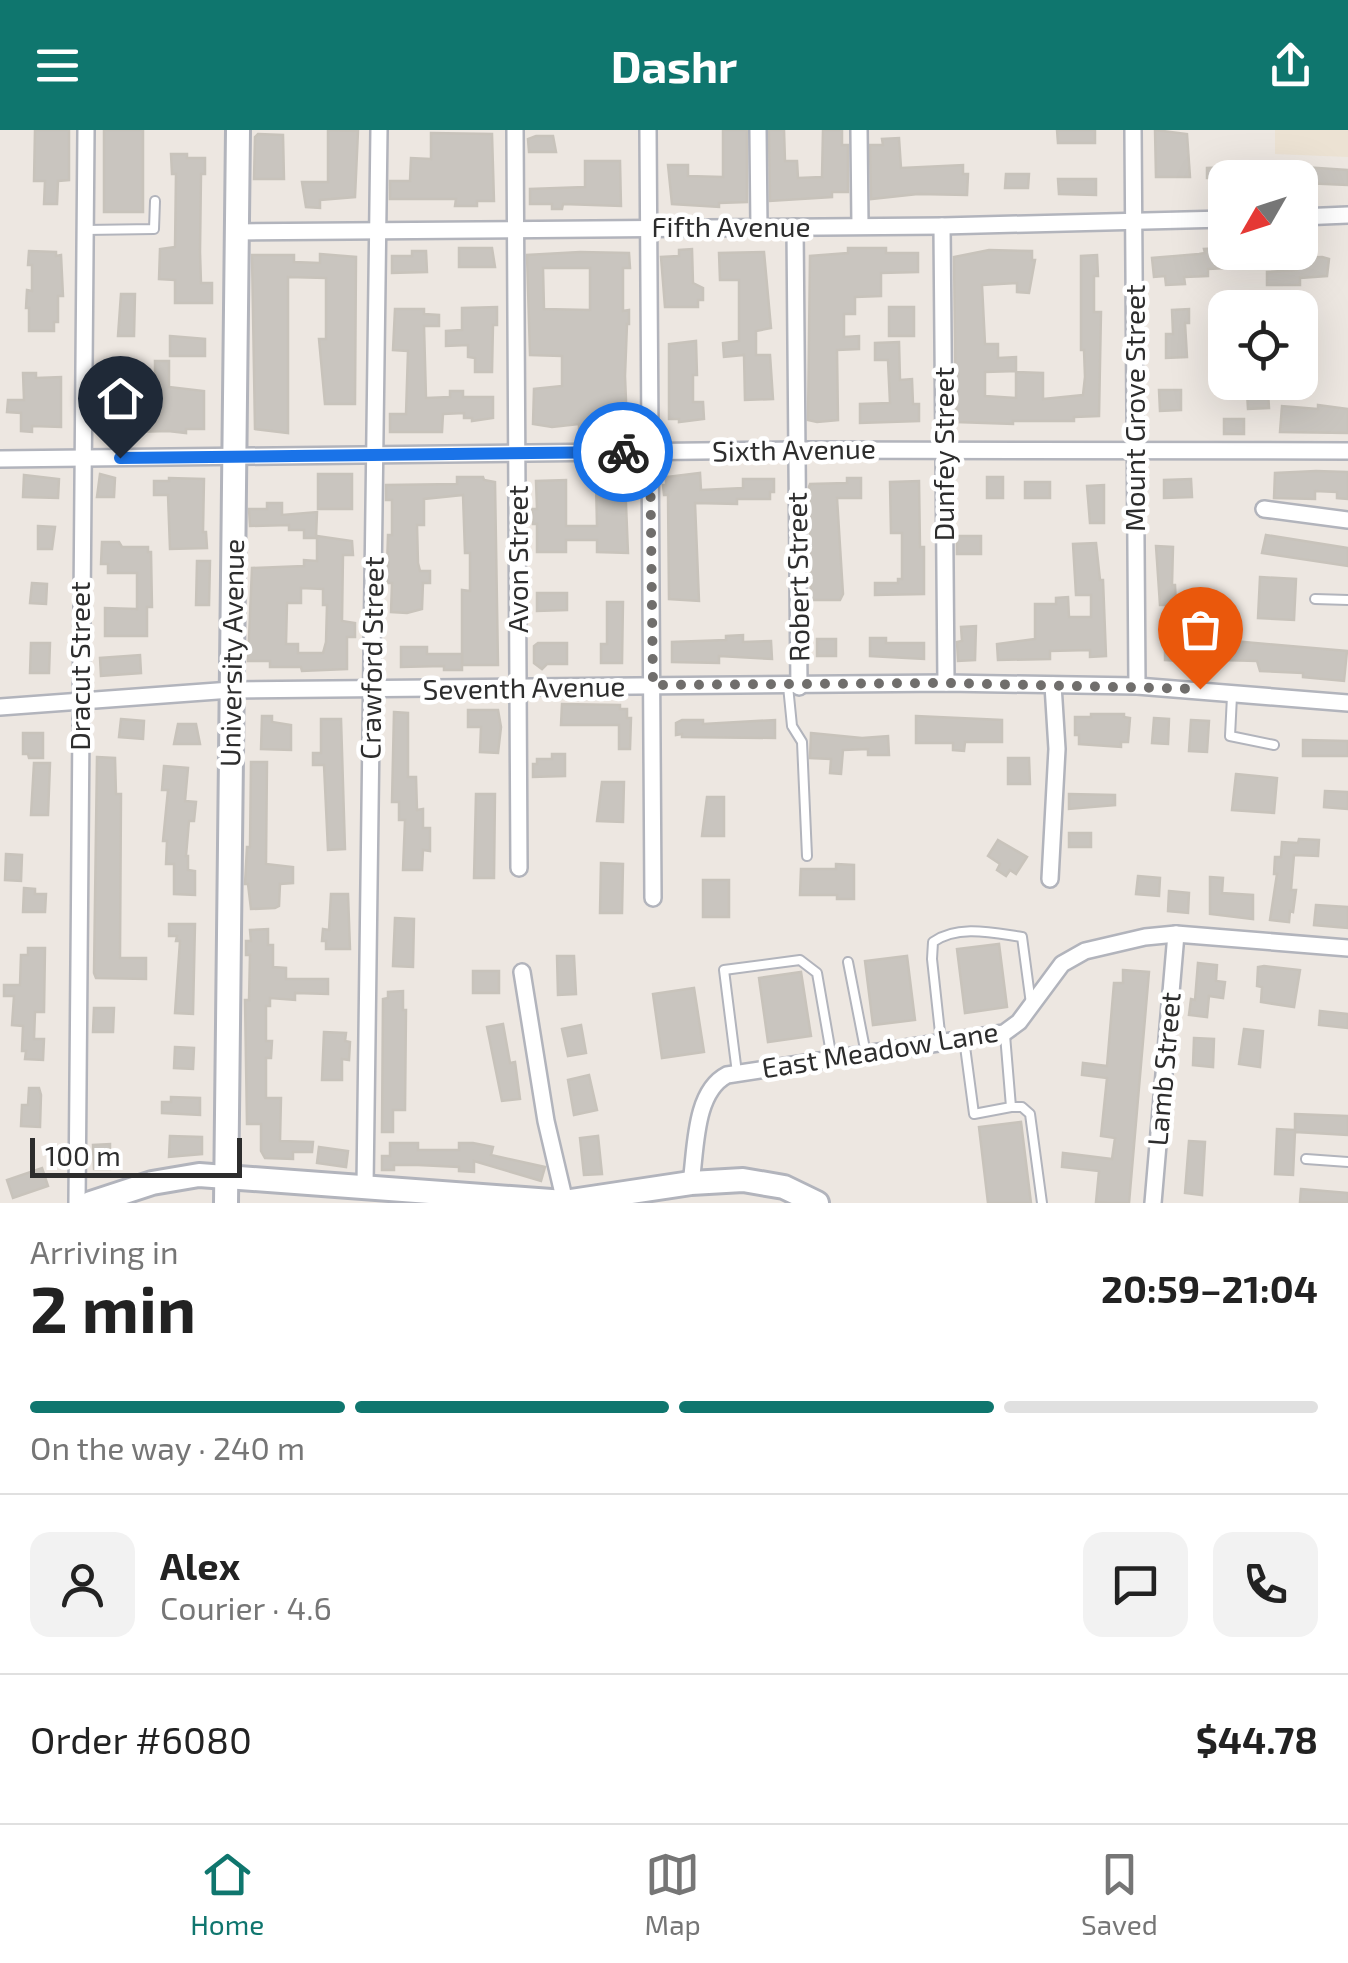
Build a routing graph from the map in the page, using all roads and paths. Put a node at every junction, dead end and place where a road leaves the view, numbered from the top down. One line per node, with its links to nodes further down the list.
1 (86, 130): 19 (street, Dracut Street)
2 (238, 130): 22 (main road, University Avenue)
3 (379, 130): 20 (street, Crawford Street)
4 (516, 130): 21 (street, Avon Street)
5 (648, 130): 16 (street)
6 (758, 130): 18 (street)
7 (859, 130): 14 (street)
8 (1133, 130): 13 (street, Mount Grove Street)
9 (155, 201): 19 (lane)
10 (1348, 215): 11 (street)
11 (1318, 216)
12 (1208, 220): 13 (street, Fifth Avenue)
13 (1133, 222): 15 (street, Fifth Avenue); 24 (street, Mount Grove Street)
14 (860, 226): 15 (street, Fifth Avenue); 17 (street, Fifth Avenue)
15 (942, 226): 23 (street, Dunfey Street)
16 (648, 227): 18 (street, Fifth Avenue); 21 (street, Fifth Avenue); 27 (street)
17 (795, 227): 18 (street, Fifth Avenue); 25 (street, Robert Street)
18 (758, 228)
19 (84, 230): 30 (street, Dracut Street)
20 (378, 230): 21 (street, Fifth Avenue); 22 (street, Fifth Avenue); 29 (street, Crawford Street)
21 (516, 230): 28 (street, Avon Street)
22 (237, 232): 31 (main road, University Avenue)
23 (943, 449): 24 (street, Sixth Avenue); 25 (street, Sixth Avenue); 37 (street, Dunfey Street)
24 (1135, 449): 26 (street, Sixth Avenue); 41 (street, Mount Grove Street)
25 (796, 450): 27 (street, Sixth Avenue); 40 (street, Robert Street)
26 (1348, 451)
27 (650, 452): 28 (street, Sixth Avenue); 38 (street)
28 (518, 454): 29 (street, Sixth Avenue); 42 (street, Avon Street)
29 (375, 455): 31 (street, Sixth Avenue); 44 (street, Crawford Street)
30 (82, 458): 31 (street, Sixth Avenue); 32 (street, Sixth Avenue); 46 (street, Dracut Street)
31 (234, 458): 43 (main road, University Avenue)
32 (0, 459)
33 (1264, 510): 34 (street)
34 (1348, 520)
35 (1315, 598): 36 (lane)
36 (1348, 600)
37 (946, 683): 39 (street, Seventh Avenue); 40 (street, Seventh Avenue)
38 (653, 685): 40 (street, Seventh Avenue); 42 (street, Seventh Avenue); 53 (street)
39 (1054, 685): 41 (street, Seventh Avenue); 52 (street)
40 (794, 686): 50 (lane)
41 (1137, 686): 45 (street, Seventh Avenue)
42 (519, 688): 44 (street, Seventh Avenue); 51 (street, Avon Street)
43 (231, 690): 44 (street, Seventh Avenue); 46 (street, Seventh Avenue); 68 (main road, University Avenue)
44 (371, 691): 70 (street, Crawford Street)
45 (1232, 691): 47 (street, Seventh Avenue); 49 (lane)
46 (80, 700): 48 (street, Seventh Avenue); 73 (street, Dracut Street)
47 (1348, 703)
48 (0, 707)
49 (1274, 746)
50 (806, 856)
51 (519, 868)
52 (1050, 878)
53 (653, 898)
54 (1176, 934): 55 (street, East Meadow Lane); 58 (street, East Meadow Lane); 77 (street, Lamb Street)
55 (1348, 948)
56 (848, 962): 62 (lane)
57 (522, 972): 72 (street)
58 (1031, 1004): 59 (street, East Meadow Lane); 61 (lane)
59 (1004, 1033): 60 (street, East Meadow Lane); 65 (lane)
60 (964, 1039): 61 (street, East Meadow Lane); 65 (lane)
61 (941, 1042): 62 (street, East Meadow Lane)
62 (866, 1054): 63 (street, East Meadow Lane)
63 (832, 1059): 64 (street, East Meadow Lane); 64 (lane)
64 (737, 1073): 69 (street, East Meadow Lane)
65 (1011, 1107): 76 (lane)
66 (1306, 1159): 67 (lane)
67 (1348, 1162)
68 (226, 1176): 70 (main road); 74 (main road); 75 (main road, University Avenue)
69 (691, 1183): 71 (main road); 72 (main road)
70 (366, 1186): 72 (main road)
71 (809, 1201)
72 (565, 1202)
73 (77, 1203)
74 (91, 1203)
75 (226, 1203)
76 (1042, 1203)
77 (1153, 1203)

